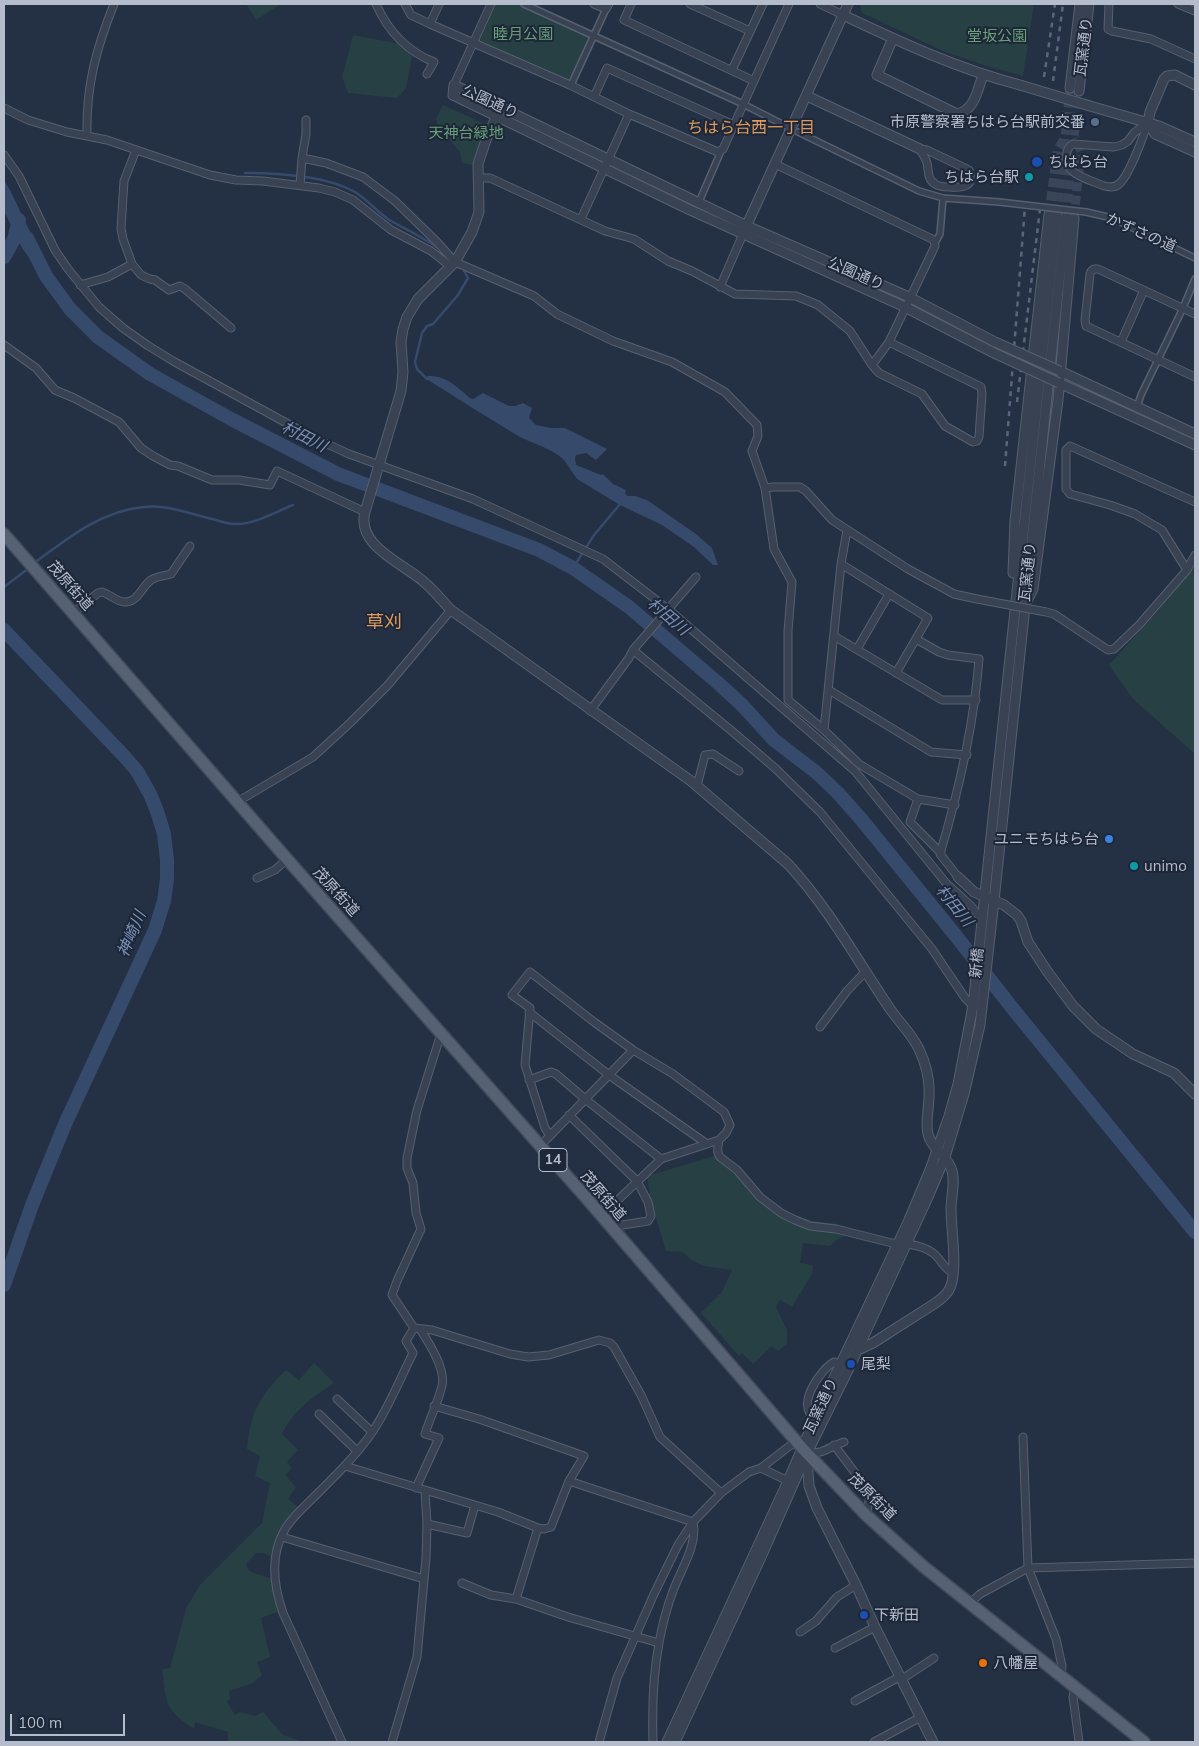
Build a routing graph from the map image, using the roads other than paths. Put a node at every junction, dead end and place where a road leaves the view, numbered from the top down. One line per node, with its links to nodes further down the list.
1 (114, 4): 47 (street)
2 (376, 4): 29 (street)
3 (405, 4): 22 (street)
4 (439, 4): 22 (street)
5 (491, 4): 26 (street)
6 (524, 4): 24 (street)
7 (594, 4): 19 (street)
8 (632, 4): 28 (street)
9 (690, 4): 23 (street)
10 (763, 4): 23 (street)
11 (790, 4): 31 (street)
12 (820, 4): 21 (street)
13 (848, 4): 21 (street)
14 (1080, 4): 15 (street, 瓦窯通り)
15 (1089, 4)
16 (1109, 4): 27 (street)
17 (1178, 4): 18 (street)
18 (1188, 6): 20 (street)
19 (607, 7): 24 (street)
20 (1195, 11)
21 (843, 15): 25 (street); 35 (street)
22 (430, 24): 26 (street)
23 (750, 31): 28 (street)
24 (594, 36): 34 (street); 37 (street)
25 (893, 38): 30 (street); 30 (street)
26 (473, 43): 32 (street); 34 (street)
27 (1195, 59)
28 (732, 70): 31 (street)
29 (427, 74)
30 (983, 75): 43 (street, bridge)
31 (754, 81): 37 (street)
32 (454, 85): 38 (street, 公園通り); 41 (street, 公園通り)
33 (1195, 85): 43 (street)
34 (571, 86): 36 (street)
35 (807, 96): 49 (street); 56 (street)
36 (594, 97): 40 (street); 44 (street)
37 (743, 104): 44 (street); 45 (street)
38 (500, 106): 41 (street); 55 (street, 公園通り)
39 (4, 108): 47 (street)
40 (629, 114): 51 (street); 55 (street)
41 (496, 117): 57 (street, 公園通り); 58 (street)
42 (306, 120): 54 (street)
43 (1148, 122): 43 (street); 48 (street); 52 (street)
44 (734, 125): 51 (street)
45 (786, 126)
46 (798, 132): 60 (street, かずさの道)
47 (86, 136): 50 (street)
48 (1195, 142)
49 (920, 149): 49 (street)
50 (136, 150): 59 (street); 67 (street)
51 (721, 150): 61 (street)
52 (1195, 152)
53 (4, 155): 70 (street)
54 (302, 158): 59 (street); 68 (street)
55 (608, 158): 57 (street); 61 (street, 公園通り)
56 (775, 164): 64 (street); 65 (street)
57 (603, 168): 63 (street); 64 (street, 公園通り)
58 (478, 178): 63 (street); 68 (street)
59 (300, 185): 68 (street)
60 (944, 198): 65 (street); 66 (street, かずさの道, bridge)
61 (699, 202): 64 (street, 公園通り)
62 (1062, 216): 81 (street); 85 (street); 103 (street, 瓦窯通り); 104 (street, 瓦窯通り)
63 (580, 219): 71 (street)
64 (745, 230): 71 (street); 73 (street, 公園通り); 74 (street, 公園通り)
65 (935, 243): 73 (street)
66 (1195, 258)
67 (132, 264): 70 (street); 77 (street)
68 (452, 264): 91 (street); 92 (street)
69 (1195, 279): 75 (street)
70 (80, 285): 91 (street)
71 (720, 287): 83 (street)
72 (1144, 290): 75 (street); 79 (street); 79 (street)
73 (910, 298): 74 (street); 81 (street, 公園通り, bridge)
74 (905, 307): 78 (street); 84 (street, 公園通り, bridge)
75 (1183, 308): 76 (street); 82 (street)
76 (1195, 314)
77 (231, 328)
78 (889, 342): 83 (street); 83 (street)
79 (1121, 342): 82 (street)
80 (4, 345): 94 (street)
81 (1033, 359): 84 (street, bridge); 85 (street, 公園通り, bridge)
82 (1159, 360): 86 (street); 88 (street)
83 (872, 365)
84 (1032, 370): 87 (street, 公園通り, bridge); 103 (street)
85 (1060, 371): 87 (street); 88 (street, 公園通り)
86 (1195, 377)
87 (1059, 383): 90 (street, 公園通り); 104 (street)
88 (1137, 407): 89 (street, 公園通り)
89 (1195, 434)
90 (1195, 445)
91 (378, 464): 94 (street); 105 (street)
92 (765, 488): 95 (street); 116 (street)
93 (1195, 502): 100 (street)
94 (364, 512): 106 (street)
95 (847, 530): 99 (street); 100 (street, bridge)
96 (4, 534): 107 (main road, 茂原街道 / 14)
97 (190, 546): 107 (street)
98 (1195, 556): 100 (street)
99 (841, 564): 102 (street); 108 (street)
100 (1187, 570)
101 (696, 577): 105 (street)
102 (889, 594): 109 (street); 110 (street)
103 (1015, 601): 127 (street, 瓦窯通り)
104 (1025, 604): 127 (street, 瓦窯通り)
105 (668, 609): 111 (street); 128 (street)
106 (451, 610): 115 (street); 121 (street)
107 (73, 613): 121 (main road, 茂原街道 / 14)
108 (834, 636): 110 (street); 113 (street)
109 (916, 639): 112 (street); 114 (street)
110 (857, 649): 112 (street)
111 (633, 650): 115 (street); 131 (street)
112 (896, 673): 114 (street)
113 (829, 690): 116 (street); 117 (street)
114 (976, 700): 117 (street)
115 (590, 711): 119 (street)
116 (824, 730): 120 (street)
117 (967, 755): 122 (street)
118 (739, 771): 119 (street)
119 (697, 786): 130 (street)
120 (918, 799): 122 (street); 123 (street)
121 (237, 802): 124 (main road, 茂原街道 / 14)
122 (955, 806): 123 (street)
123 (941, 854): 125 (street)
124 (286, 859): 126 (street); 134 (main road, 茂原街道 / 14)
125 (958, 877): 127 (street)
126 (257, 878)
127 (990, 899): 128 (street, 瓦窯通り); 129 (street, 瓦窯通り); 138 (street)
128 (982, 920): 131 (street, 新橋)
129 (990, 928): 131 (street, 新橋)
130 (866, 971): 133 (street); 145 (street)
131 (977, 1007): 145 (street, 瓦窯通り); 146 (street, 瓦窯通り)
132 (529, 1012): 135 (street); 136 (street); 137 (street)
133 (820, 1027)
134 (443, 1037): 144 (main road, 茂原街道 / 14); 154 (street)
135 (633, 1050): 136 (street); 142 (street)
136 (609, 1075): 139 (street); 143 (street)
137 (529, 1080): 139 (street); 141 (street)
138 (1195, 1094)
139 (585, 1099): 140 (street); 147 (street)
140 (570, 1115): 141 (street); 148 (street)
141 (550, 1136): 144 (street)
142 (719, 1140): 143 (street); 151 (street)
143 (706, 1144): 147 (street)
144 (540, 1146): 149 (main road, 茂原街道 / 14)
145 (937, 1150): 146 (street); 151 (street, 瓦窯通り)
146 (945, 1157): 152 (street, 瓦窯通り); 153 (street)
147 (660, 1159): 148 (street)
148 (637, 1181): 149 (street); 150 (street)
149 (601, 1216): 150 (main road, 茂原街道 / 14)
150 (610, 1227): 165 (main road, 茂原街道 / 14)
151 (896, 1244): 156 (street, 瓦窯通り)
152 (907, 1244): 153 (street); 155 (street, 瓦窯通り)
153 (952, 1273): 155 (street)
154 (417, 1328): 158 (street); 161 (street); 173 (street)
155 (858, 1350): 165 (street, 瓦窯通り)
156 (841, 1365): 160 (street, 瓦窯通り); 160 (street)
157 (337, 1399): 161 (street)
158 (434, 1406): 170 (street); 171 (street)
159 (319, 1414): 166 (street)
160 (815, 1418): 165 (street, 瓦窯通り)
161 (372, 1432): 166 (street)
162 (1023, 1437): 181 (street)
163 (844, 1442): 164 (street)
164 (834, 1445): 165 (street); 175 (street)
165 (802, 1447): 168 (street); 169 (street, 瓦窯通り); 175 (main road, 茂原街道 / 14); 184 (street); 203 (street, 瓦窯通り)
166 (357, 1451): 167 (street)
167 (345, 1466): 171 (street); 179 (street)
168 (761, 1468): 169 (street); 173 (street)
169 (788, 1481): 202 (street, 瓦窯通り)
170 (569, 1482): 176 (street); 178 (street)
171 (416, 1488): 172 (street)
172 (425, 1491): 174 (street); 177 (street)
173 (721, 1493): 176 (street)
174 (475, 1505): 177 (street); 178 (street)
175 (866, 1515): 186 (main road, 茂原街道 / 14)
176 (693, 1522): 189 (street); 190 (street)
177 (427, 1524): 182 (street)
178 (538, 1528): 185 (street)
179 (282, 1537): 182 (street); 198 (street)
180 (1195, 1562): 181 (street)
181 (1028, 1568): 186 (street); 193 (street)
182 (424, 1579): 199 (street)
183 (462, 1583): 185 (street)
184 (856, 1584): 187 (street); 188 (street)
185 (516, 1599): 189 (street)
186 (970, 1602): 193 (main road, 茂原街道 / 14)
187 (875, 1627): 191 (street); 194 (street)
188 (800, 1632)
189 (635, 1636): 190 (street); 200 (street)
190 (659, 1644): 201 (street)
191 (835, 1648)
192 (934, 1658): 194 (street)
193 (1061, 1675): 195 (main road, 茂原街道 / 14)
194 (901, 1678): 196 (street); 197 (street)
195 (1075, 1687): 206 (street); 207 (main road, 茂原街道 / 14)
196 (855, 1701)
197 (921, 1717): 204 (street); 205 (street)
198 (342, 1742)
199 (392, 1742)
200 (599, 1742)
201 (653, 1742)
202 (667, 1742)
203 (675, 1742)
204 (874, 1742)
205 (933, 1742)
206 (1079, 1742)
207 (1144, 1742)

